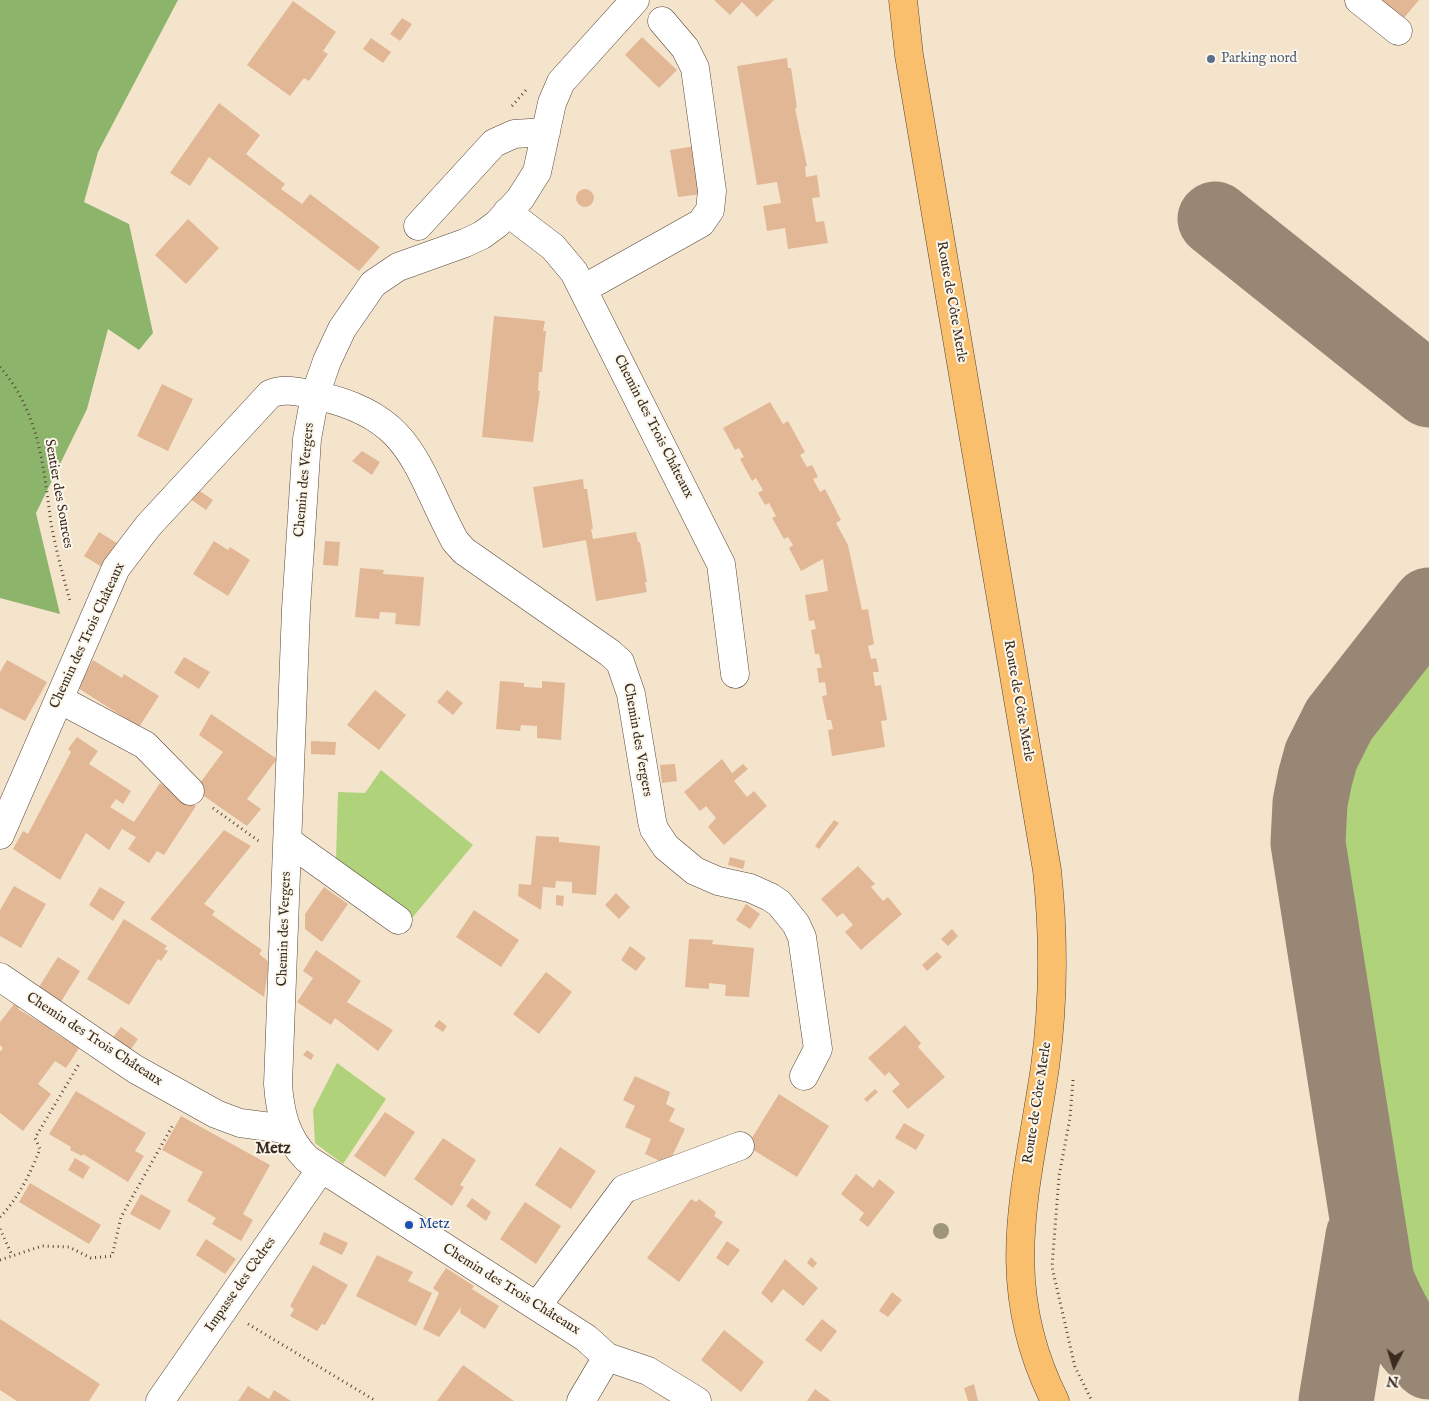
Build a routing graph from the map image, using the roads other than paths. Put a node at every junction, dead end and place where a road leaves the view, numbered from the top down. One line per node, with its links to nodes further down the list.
1 (635, 0): 6 (street)
2 (903, 0): 27 (main road, Route de Côte Merle)
3 (1359, 0): 5 (street)
4 (662, 21): 9 (street)
5 (1398, 31)
6 (546, 132): 7 (street); 8 (street)
7 (508, 212): 9 (street, Chemin des Trois Châteaux); 10 (street)
8 (418, 226)
9 (583, 289): 11 (street, Chemin des Trois Châteaux)
10 (315, 395): 12 (street, Chemin des Trois Châteaux); 15 (street, Chemin des Vergers); 18 (street, Chemin des Vergers)
11 (735, 674)
12 (59, 699): 13 (street); 14 (street, Chemin des Trois Châteaux)
13 (190, 791)
14 (0, 835)
15 (288, 851): 16 (street); 19 (street, Chemin des Vergers)
16 (398, 920)
17 (0, 977): 19 (street, Chemin des Trois Châteaux)
18 (804, 1076)
19 (286, 1128): 21 (street, Chemin des Trois Châteaux)
20 (740, 1146): 22 (street)
21 (321, 1169): 22 (street, Chemin des Trois Châteaux); 24 (street, Impasse des Cèdres)
22 (537, 1306): 23 (street, Chemin des Trois Châteaux)
23 (607, 1357): 25 (street); 26 (street, Chemin des Trois Châteaux)
24 (160, 1401)
25 (580, 1401)
26 (697, 1401)
27 (1055, 1401)

